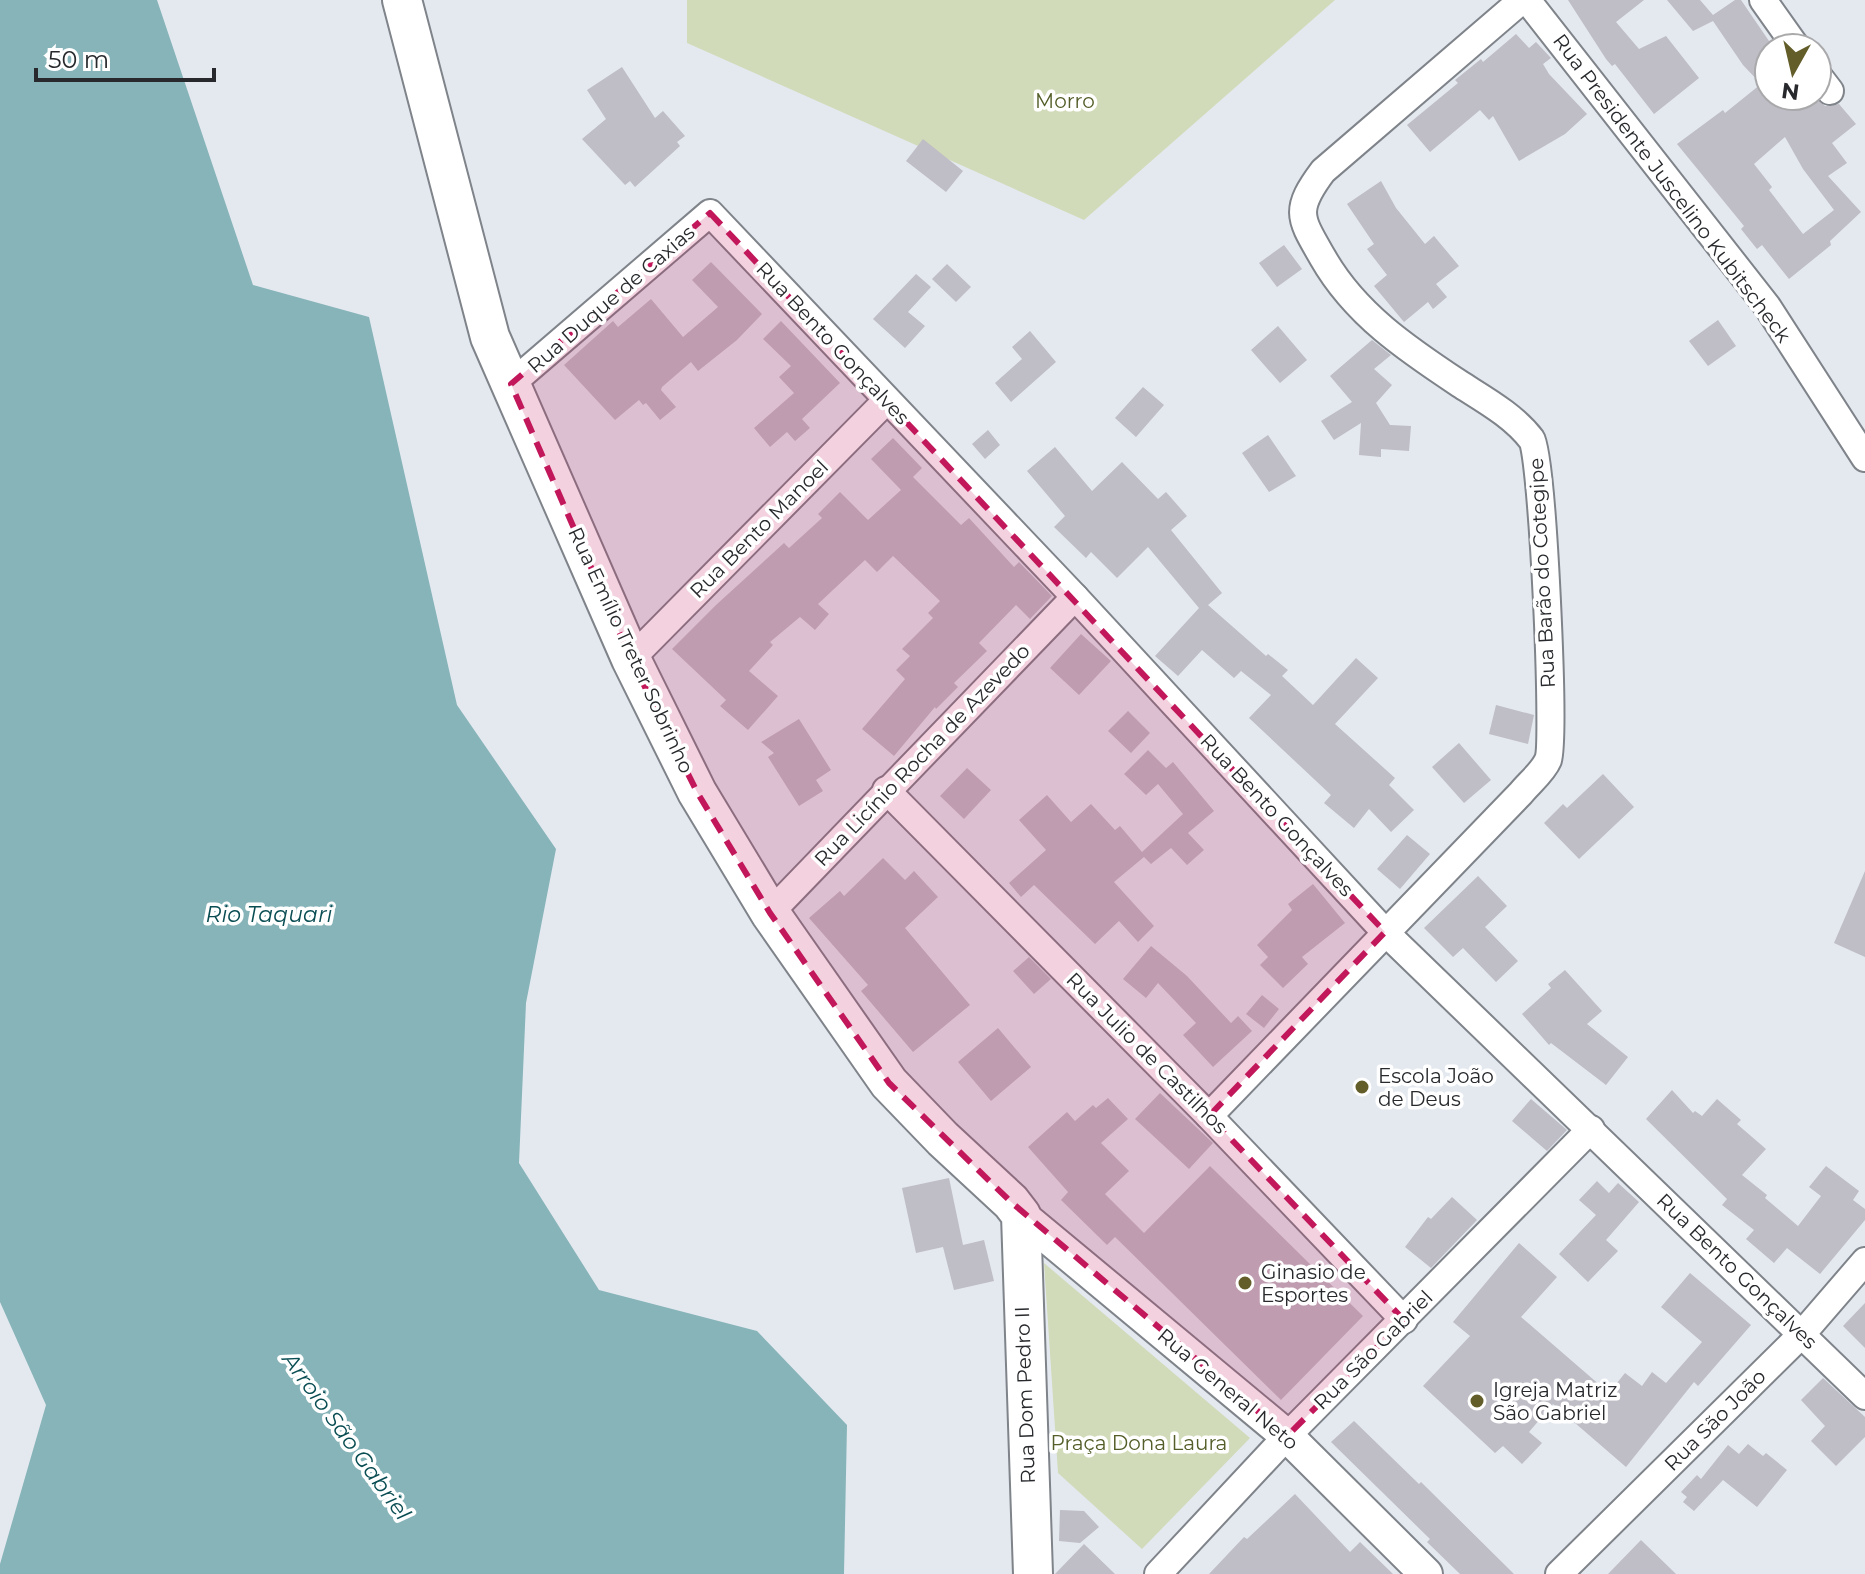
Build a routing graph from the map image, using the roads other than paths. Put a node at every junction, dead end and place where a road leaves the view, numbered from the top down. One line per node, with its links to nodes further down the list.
1 (402, 0): 6 (main road, Rua Emílio Treter Sobrinho)
2 (1525, 0): 8 (street, Rua Presidente Juscelino Kubitscheck); 13 (street, Rua Barão do Cotegipe)
3 (1763, 0): 4 (street)
4 (1786, 32)
5 (710, 213): 6 (street, Rua Duque de Caxias); 7 (street, Rua Bento Gonçalves)
6 (511, 384): 10 (main road, Rua Emílio Treter Sobrinho)
7 (887, 400): 9 (street, Rua Bento Gonçalves); 10 (street, Rua Bento Manoel)
8 (1865, 458)
9 (1075, 597): 11 (street, Rua Licínio Rocha de Azevedo); 13 (street, Rua Bento Gonçalves)
10 (631, 659): 12 (main road, Rua Emílio Treter Sobrinho)
11 (886, 790): 12 (street, Rua Licínio Rocha de Azevedo); 14 (street, Rua Julio de Castilhos)
12 (770, 913): 16 (main road, Rua Emílio Treter Sobrinho)
13 (1385, 932): 14 (street, Rua Barão do Cotegipe); 15 (street, Rua Bento Gonçalves)
14 (1209, 1116): 18 (street, Rua Julio de Castilhos)
15 (1591, 1129): 18 (street, Rua São Gabriel); 19 (street, Rua Bento Gonçalves)
16 (1021, 1215): 21 (street, Rua General Neto); 22 (main road, Rua Dom Pedro II)
17 (1865, 1261): 19 (street, Rua São João)
18 (1404, 1320): 21 (street, Rua São Gabriel)
19 (1802, 1334): 20 (street, Rua Bento Gonçalves); 25 (street, Rua São João)
20 (1865, 1396)
21 (1287, 1436): 23 (street, Rua São Gabriel); 24 (street, Rua General Neto)
22 (1033, 1574)
23 (1158, 1574)
24 (1426, 1574)
25 (1559, 1574)

